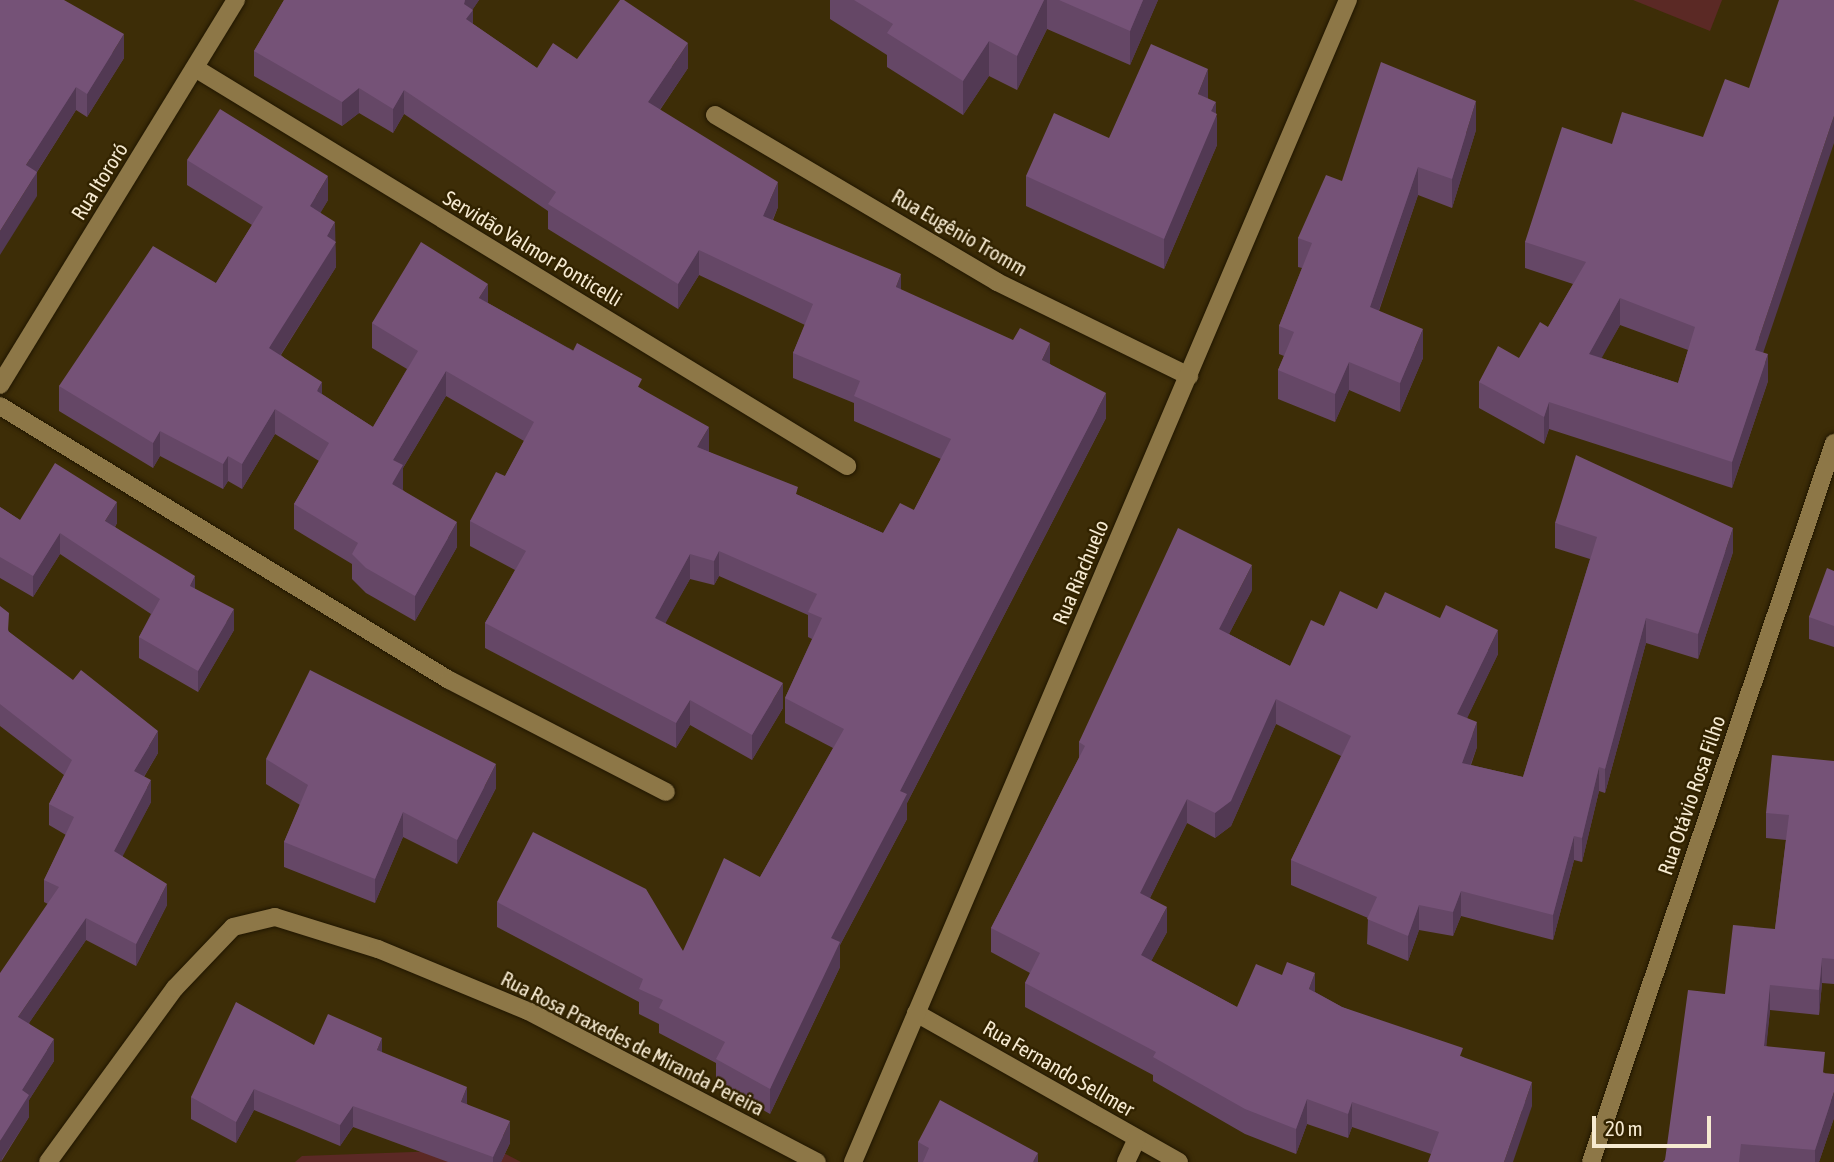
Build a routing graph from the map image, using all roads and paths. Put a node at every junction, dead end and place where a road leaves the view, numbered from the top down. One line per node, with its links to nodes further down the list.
1 (236, 0): 3 (street, Rua Itororó)
2 (1348, 0): 5 (street, Rua Riachuelo)
3 (195, 68): 6 (street, Rua Itororó); 9 (street, Servidão Valmor Ponticelli)
4 (715, 115): 5 (street, Rua Eugênio Tromm)
5 (1189, 376): 11 (street, Rua Riachuelo)
6 (0, 385)
7 (0, 406): 10 (street)
8 (1834, 443): 18 (street, Rua Otávio Rosa Filho)
9 (847, 466)
10 (666, 792)
11 (916, 1013): 12 (street, Rua Fernando Sellmer); 15 (street, Rua Riachuelo)
12 (1137, 1138): 16 (street); 17 (street, Rua Fernando Sellmer)
13 (48, 1162): 14 (street, Rua Rosa Praxedes de Miranda Pereira)
14 (817, 1162)
15 (853, 1162)
16 (1126, 1162)
17 (1180, 1162)
18 (1591, 1162)

